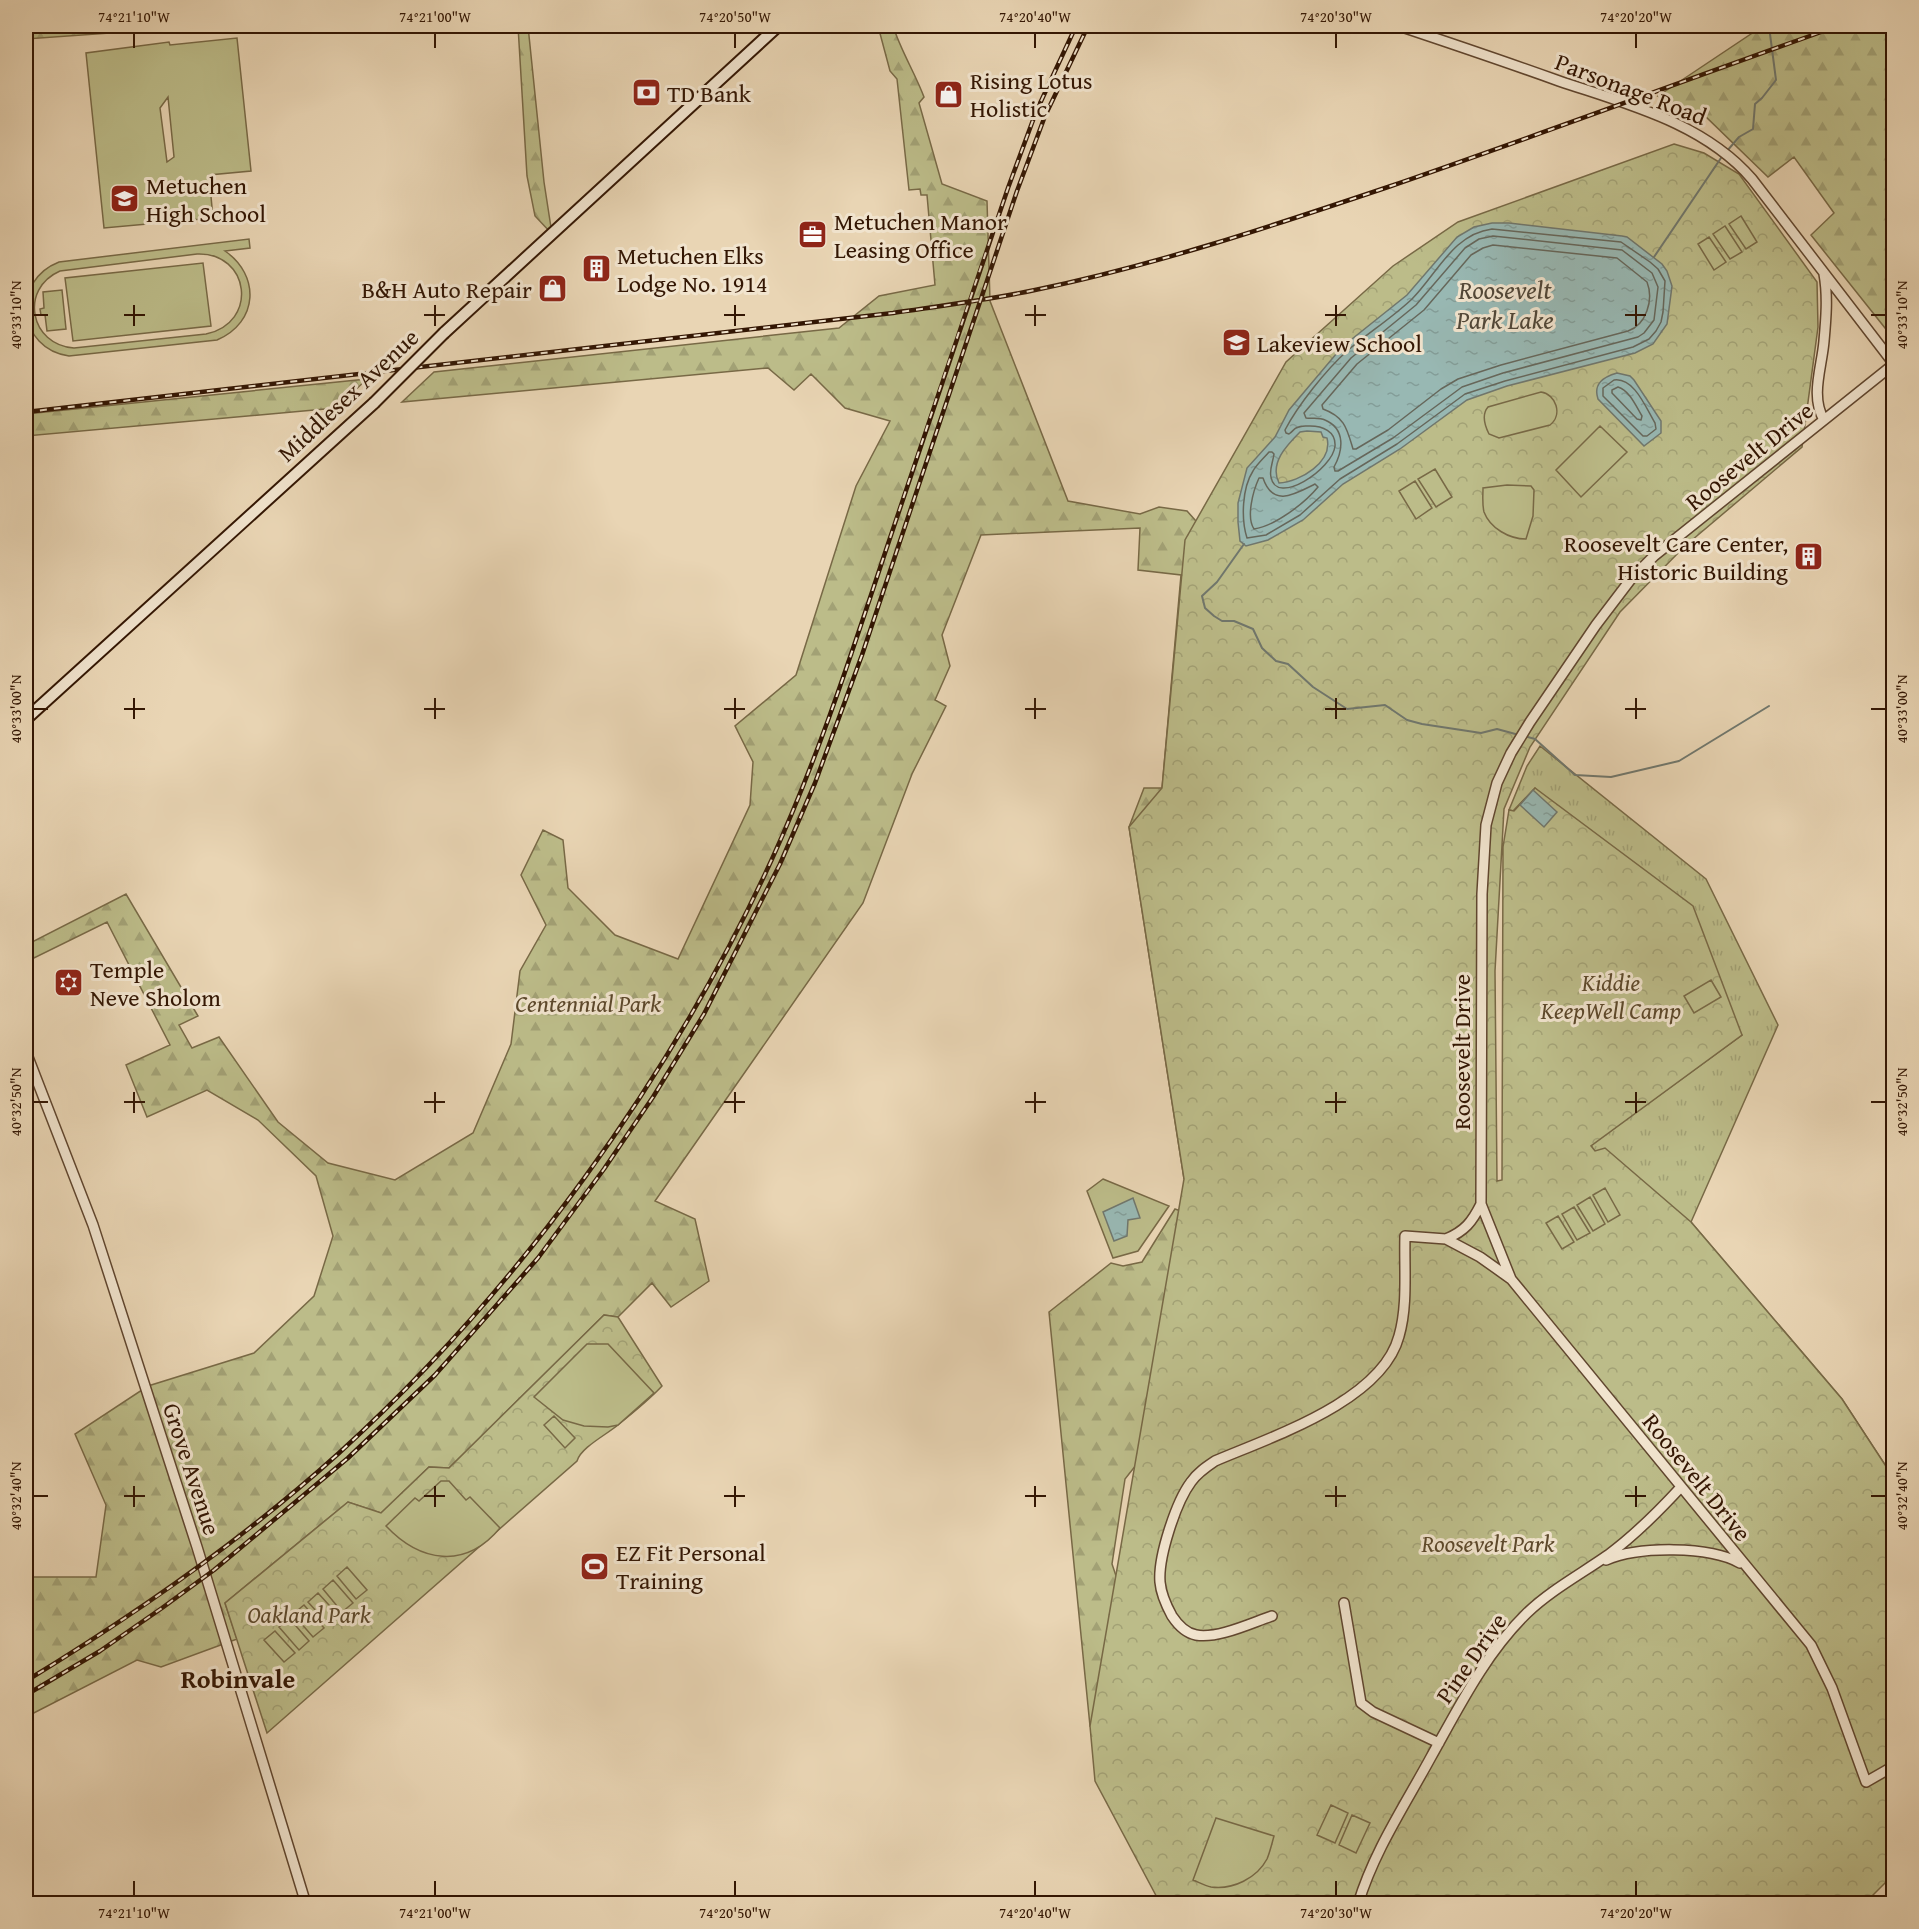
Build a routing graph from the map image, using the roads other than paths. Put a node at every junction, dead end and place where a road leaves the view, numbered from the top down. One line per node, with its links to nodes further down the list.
1 (778, 26): 6 (main road, Middlesex Avenue, bridge)
2 (1400, 26): 3 (street, Parsonage Road)
3 (1823, 272): 4 (street, Parsonage Road); 5 (street)
4 (1893, 364): 5 (street, Roosevelt Drive)
5 (1824, 420): 8 (street, Roosevelt Drive)
6 (26, 719)
7 (26, 1052): 18 (street, Grove Avenue)
8 (1481, 1204): 9 (street); 10 (street, Roosevelt Drive)
9 (1446, 1239): 10 (street); 15 (street)
10 (1511, 1279): 11 (street, Roosevelt Drive)
11 (1681, 1487): 12 (street, Pine Drive); 13 (street, Roosevelt Drive)
12 (1593, 1565): 13 (street); 16 (street, Pine Drive)
13 (1746, 1568): 17 (street, Roosevelt Drive)
14 (1344, 1603): 16 (street)
15 (1272, 1616)
16 (1439, 1743): 19 (street, Pine Drive)
17 (1893, 1766)
18 (306, 1904)
19 (1358, 1904)

